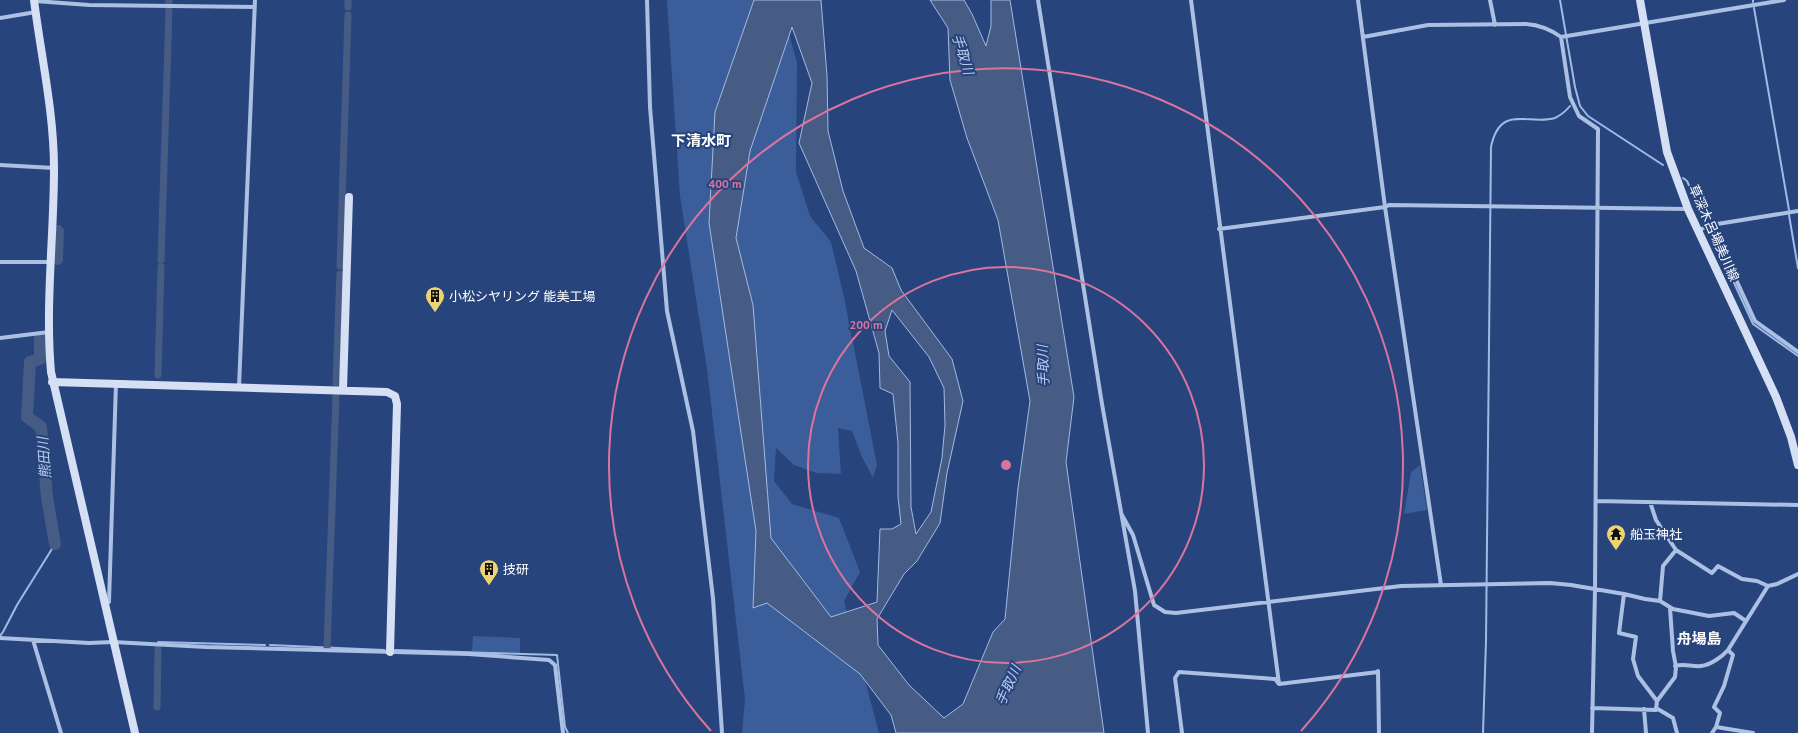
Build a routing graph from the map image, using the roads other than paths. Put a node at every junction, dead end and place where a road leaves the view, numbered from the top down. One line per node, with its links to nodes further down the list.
1 (255, 0): 10 (street)
2 (647, 0): 67 (street)
3 (1038, 0): 40 (street)
4 (1191, 0): 25 (street)
5 (1358, 0): 16 (street)
6 (1490, 0): 14 (street)
7 (1640, 0): 13 (street, 草深木呂場美川線)
8 (1784, 0): 13 (street)
9 (34, 1): 10 (street); 11 (street)
10 (255, 7): 34 (street)
11 (36, 12): 12 (street); 18 (street)
12 (0, 18)
13 (1644, 23): 15 (street); 22 (street, 草深木呂場美川線)
14 (1495, 25): 15 (street); 16 (street)
15 (1564, 36): 21 (street)
16 (1363, 37): 20 (street)
17 (0, 165): 18 (street)
18 (54, 168): 28 (street)
19 (349, 198): 35 (street)
20 (1385, 207): 21 (street); 25 (street); 43 (street)
21 (1598, 207): 22 (street); 37 (street)
22 (1688, 208): 26 (street, 草深木呂場美川線)
23 (1798, 210): 24 (street)
24 (1710, 225): 26 (street); 31 (street)
25 (1219, 228): 47 (street)
26 (1702, 229): 36 (street, 草深木呂場美川線)
27 (0, 262): 28 (street)
28 (51, 262): 29 (street)
29 (49, 332): 30 (street); 32 (street)
30 (0, 338)
31 (1798, 352)
32 (52, 382): 33 (street); 49 (street)
33 (116, 383): 34 (street); 49 (street)
34 (239, 387): 35 (street)
35 (343, 390): 56 (street)
36 (1798, 465)
37 (1596, 501): 38 (street); 45 (street)
38 (1650, 502): 39 (street); 41 (street)
39 (1798, 506)
40 (1122, 514): 47 (street); 68 (street)
41 (1676, 550): 44 (street); 48 (street)
42 (1798, 574): 44 (street)
43 (1441, 585): 45 (street); 47 (street)
44 (1768, 586): 51 (street)
45 (1595, 590): 46 (street); 60 (street)
46 (1624, 594): 48 (street); 59 (street)
47 (1268, 601): 58 (street)
48 (1660, 601): 50 (street)
49 (105, 605): 54 (street)
50 (1670, 608): 51 (street); 57 (street)
51 (1746, 621): 55 (street)
52 (2, 638): 53 (street)
53 (33, 640): 54 (street); 64 (street)
54 (113, 642): 56 (street); 65 (street)
55 (1728, 650): 57 (street); 63 (street)
56 (390, 652): 66 (street)
57 (1676, 666): 59 (street)
58 (1279, 684): 69 (street); 70 (street)
59 (1658, 701): 61 (street)
60 (1592, 708): 62 (street); 71 (street)
61 (1656, 708): 62 (street); 73 (street)
62 (1644, 709): 72 (street)
63 (1716, 727): 74 (street); 75 (street)
64 (61, 733)
65 (135, 733)
66 (563, 733)
67 (722, 733)
68 (1148, 733)
69 (1182, 733)
70 (1379, 733)
71 (1592, 733)
72 (1646, 733)
73 (1677, 733)
74 (1712, 733)
75 (1753, 733)

